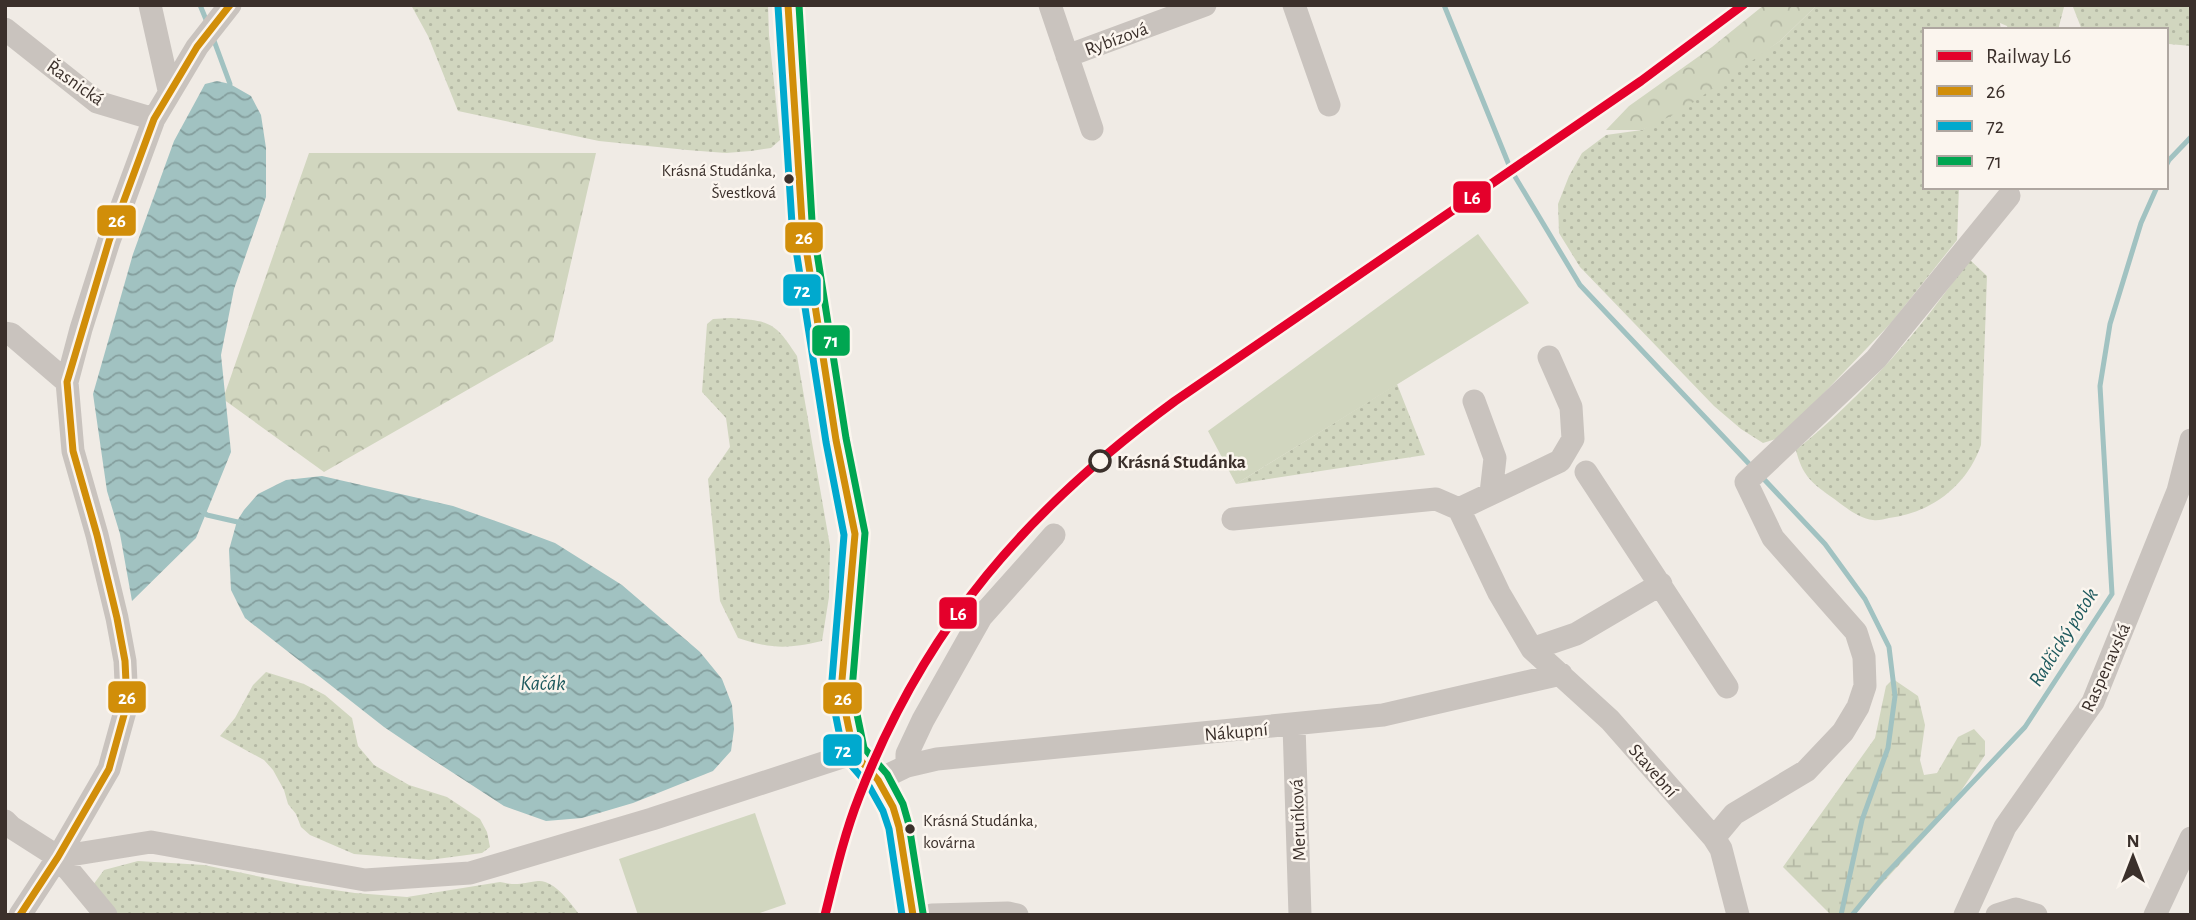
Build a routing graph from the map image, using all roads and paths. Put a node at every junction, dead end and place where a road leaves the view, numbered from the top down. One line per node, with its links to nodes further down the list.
1 (150, 5): 9 (street)
2 (230, 5): 9 (street)
3 (788, 5): 29 (main road)
4 (1050, 5): 8 (street, Rybízová)
5 (1205, 5): 8 (street, Rybízová)
6 (1294, 5): 10 (street)
7 (5, 29): 11 (street, Řasnická)
8 (1067, 57): 12 (street, Rybízová)
9 (169, 90): 11 (street)
10 (1329, 105)
11 (154, 119): 16 (street)
12 (1092, 129)
13 (2009, 195): 33 (street)
14 (5, 333): 16 (street)
15 (1549, 357): 20 (street)
16 (67, 382): 35 (street)
17 (1474, 401): 20 (street)
18 (2191, 440): 43 (street, Raspenavská)
19 (1586, 472): 24 (street)
20 (1491, 493): 21 (street)
21 (1459, 509): 22 (street); 25 (street, Stavební)
22 (1233, 519)
23 (1054, 535): 30 (street)
24 (1661, 584): 25 (street); 27 (street)
25 (1532, 649): 26 (street, Stavební)
26 (1561, 674): 28 (street, Nákupní); 33 (street, Stavební)
27 (1727, 687)
28 (1294, 725): 30 (street, Nákupní); 41 (street, Meruňková)
29 (854, 753): 31 (main road); 35 (street)
30 (907, 766): 31 (street, Nákupní)
31 (878, 780): 38 (main road)
32 (5, 821): 35 (street)
33 (1714, 838): 42 (street, Stavební)
34 (2191, 838): 46 (street)
35 (53, 864): 36 (street); 37 (street)
36 (20, 915)
37 (106, 915)
38 (914, 915)
39 (932, 915): 40 (street)
40 (1017, 915)
41 (1300, 915)
42 (1738, 915)
43 (1965, 915)
44 (1997, 915): 45 (street)
45 (2036, 915)
46 (2155, 915)

